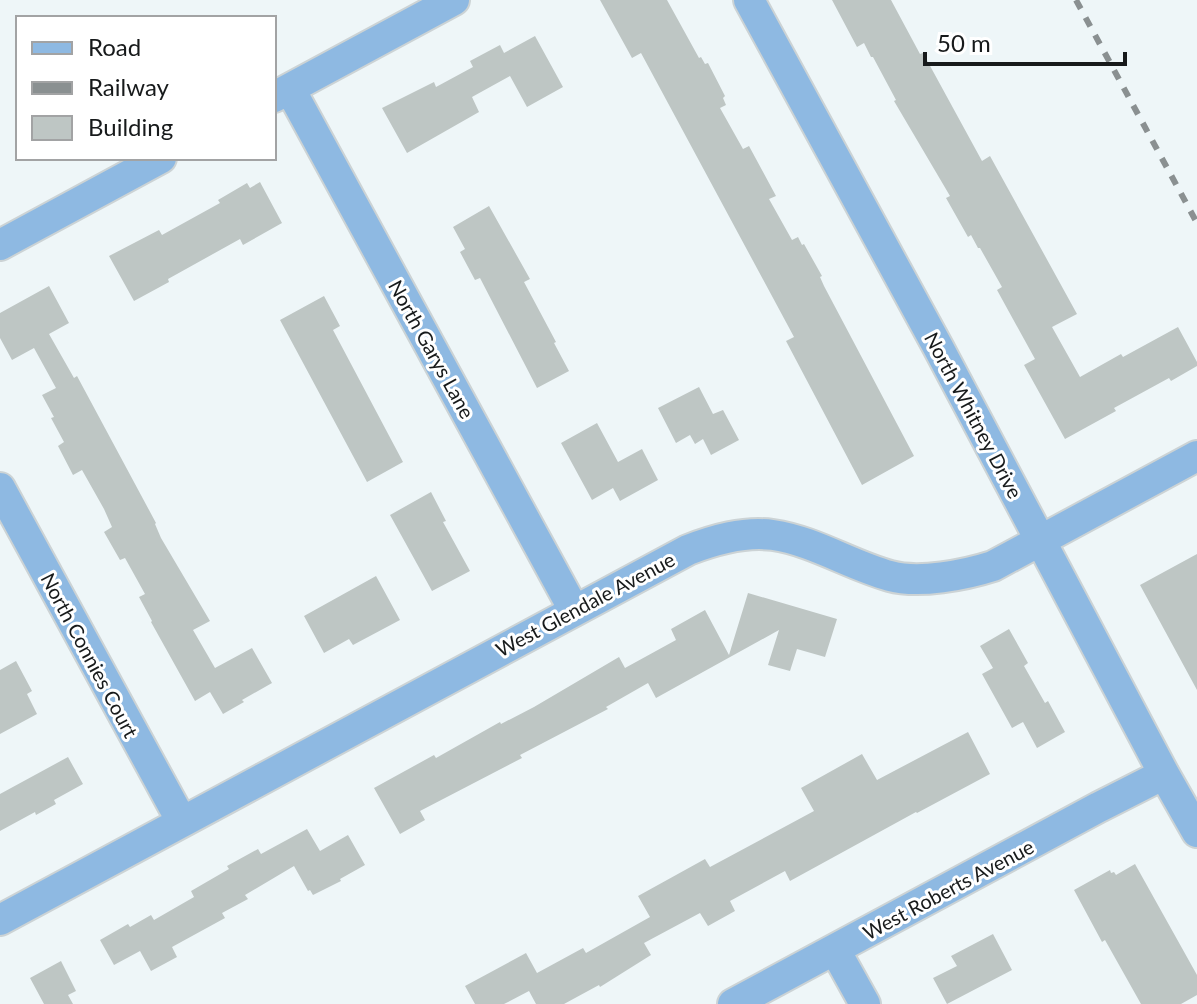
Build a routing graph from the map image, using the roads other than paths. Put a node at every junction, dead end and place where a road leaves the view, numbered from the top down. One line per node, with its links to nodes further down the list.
1 (454, 0): 3 (street)
2 (749, 0): 8 (street, North Whitney Drive)
3 (282, 93): 9 (street, North Garys Lane)
4 (157, 160): 5 (street)
5 (0, 245)
6 (1197, 456): 8 (street, West Glendale Avenue)
7 (0, 488): 11 (street, North Connies Court)
8 (1041, 541): 9 (street, West Glendale Avenue); 10 (street, North Whitney Drive)
9 (574, 610): 11 (street, West Glendale Avenue)
10 (1164, 774): 12 (street, North Whitney Drive); 14 (street, West Roberts Avenue)
11 (182, 822): 13 (street, West Glendale Avenue)
12 (1197, 832)
13 (0, 920)
14 (835, 950): 15 (street, West Roberts Avenue); 16 (street)
15 (733, 1004)
16 (865, 1004)

